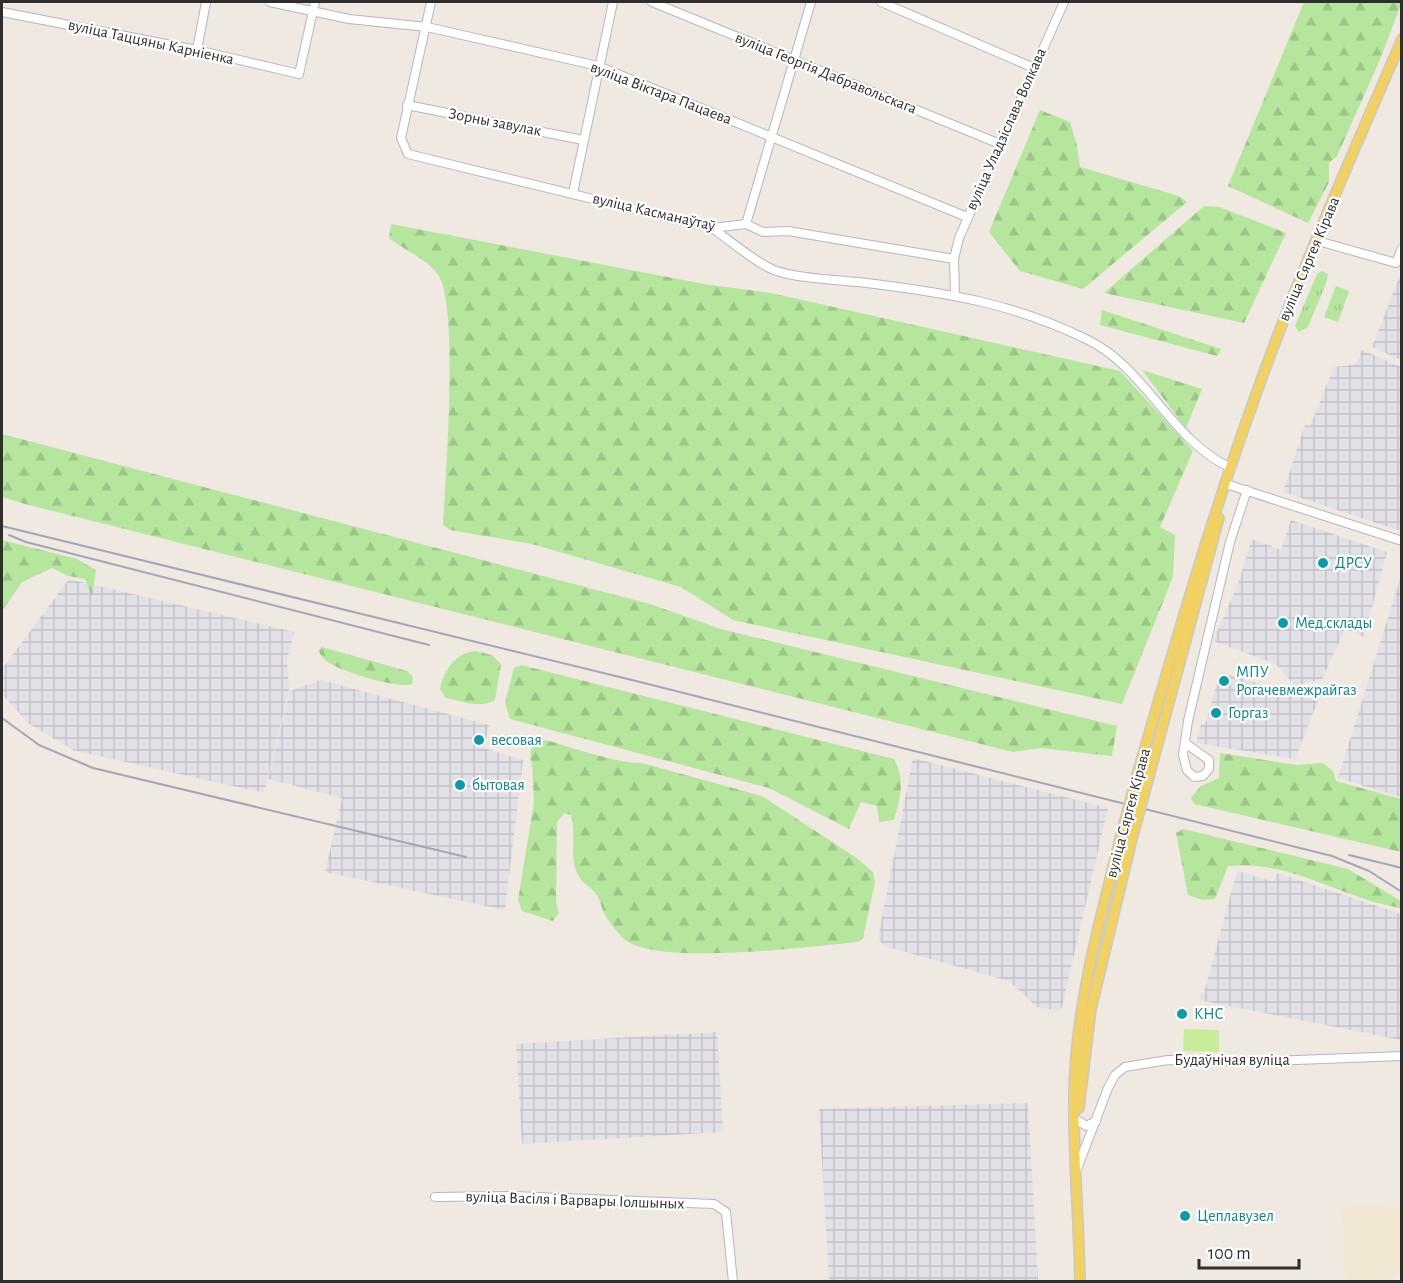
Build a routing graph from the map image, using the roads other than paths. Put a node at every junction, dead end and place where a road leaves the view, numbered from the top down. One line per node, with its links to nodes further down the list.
1 (206, 2): 14 (street)
2 (270, 2): 11 (street, вуліца Віктара Пацаева)
3 (315, 2): 11 (street)
4 (431, 2): 12 (street)
5 (613, 2): 16 (street)
6 (652, 2): 15 (street, вуліца Георгія Дабравольскага)
7 (812, 2): 15 (street)
8 (881, 2): 17 (street)
9 (1064, 2): 17 (street, вуліца Уладзіслава Волкава)
10 (2, 12): 14 (street, вуліца Таццяны Карніенка)
11 (313, 12): 12 (street, вуліца Віктара Пацаева); 14 (street, вуліца Таццяны Карніенка)
12 (427, 27): 16 (street, вуліца Віктара Пацаева); 18 (street)
13 (1401, 39): 26 (main road, вуліца Сяргея Кірава)
14 (197, 50)
15 (795, 60): 19 (street); 21 (street, вуліца Георгія Дабравольскага)
16 (598, 66): 19 (street, вуліца Віктара Пацаева); 20 (street)
17 (1034, 68): 21 (street, вуліца Уладзіслава Волкава)
18 (407, 105): 20 (street, Зорны завулак); 22 (street, вуліца Касманаўтаў)
19 (772, 137): 23 (street, вуліца Віктара Пацаева); 24 (street)
20 (583, 140): 22 (street)
21 (1000, 144): 23 (street, вуліца Уладзіслава Волкава)
22 (573, 193): 25 (street, вуліца Касманаўтаў)
23 (967, 217): 28 (street, вуліца Уладзіслава Волкава)
24 (746, 225): 25 (street, вуліца Касманаўтаў); 28 (street, вуліца Касманаўтаў)
25 (712, 228): 29 (street)
26 (1318, 240): 27 (street); 30 (main road, вуліца Сяргея Кірава)
27 (1401, 249)
28 (954, 259): 29 (street, вуліца Уладзіслава Волкава)
29 (955, 294): 30 (street)
30 (1231, 468): 31 (main road, вуліца Сяргея Кірава)
31 (1226, 484): 32 (street); 36 (main road, вуліца Сяргея Кірава, bridge); 38 (main road, вуліца Сяргея Кірава, bridge)
32 (1247, 490): 33 (street); 34 (street)
33 (1401, 540)
34 (1185, 743): 34 (street)
35 (1401, 1056): 37 (street, Будаўнічая вуліца)
36 (1078, 1121): 37 (street); 38 (main road, вуліца Сяргея Кірава)
37 (1096, 1121): 38 (street, Будаўнічая вуліца)
38 (1080, 1151): 41 (main road, вуліца Сяргея Кірава)
39 (435, 1197): 40 (street, вуліца Васіля і Варвары Іолшыных)
40 (733, 1281)
41 (1080, 1281)

